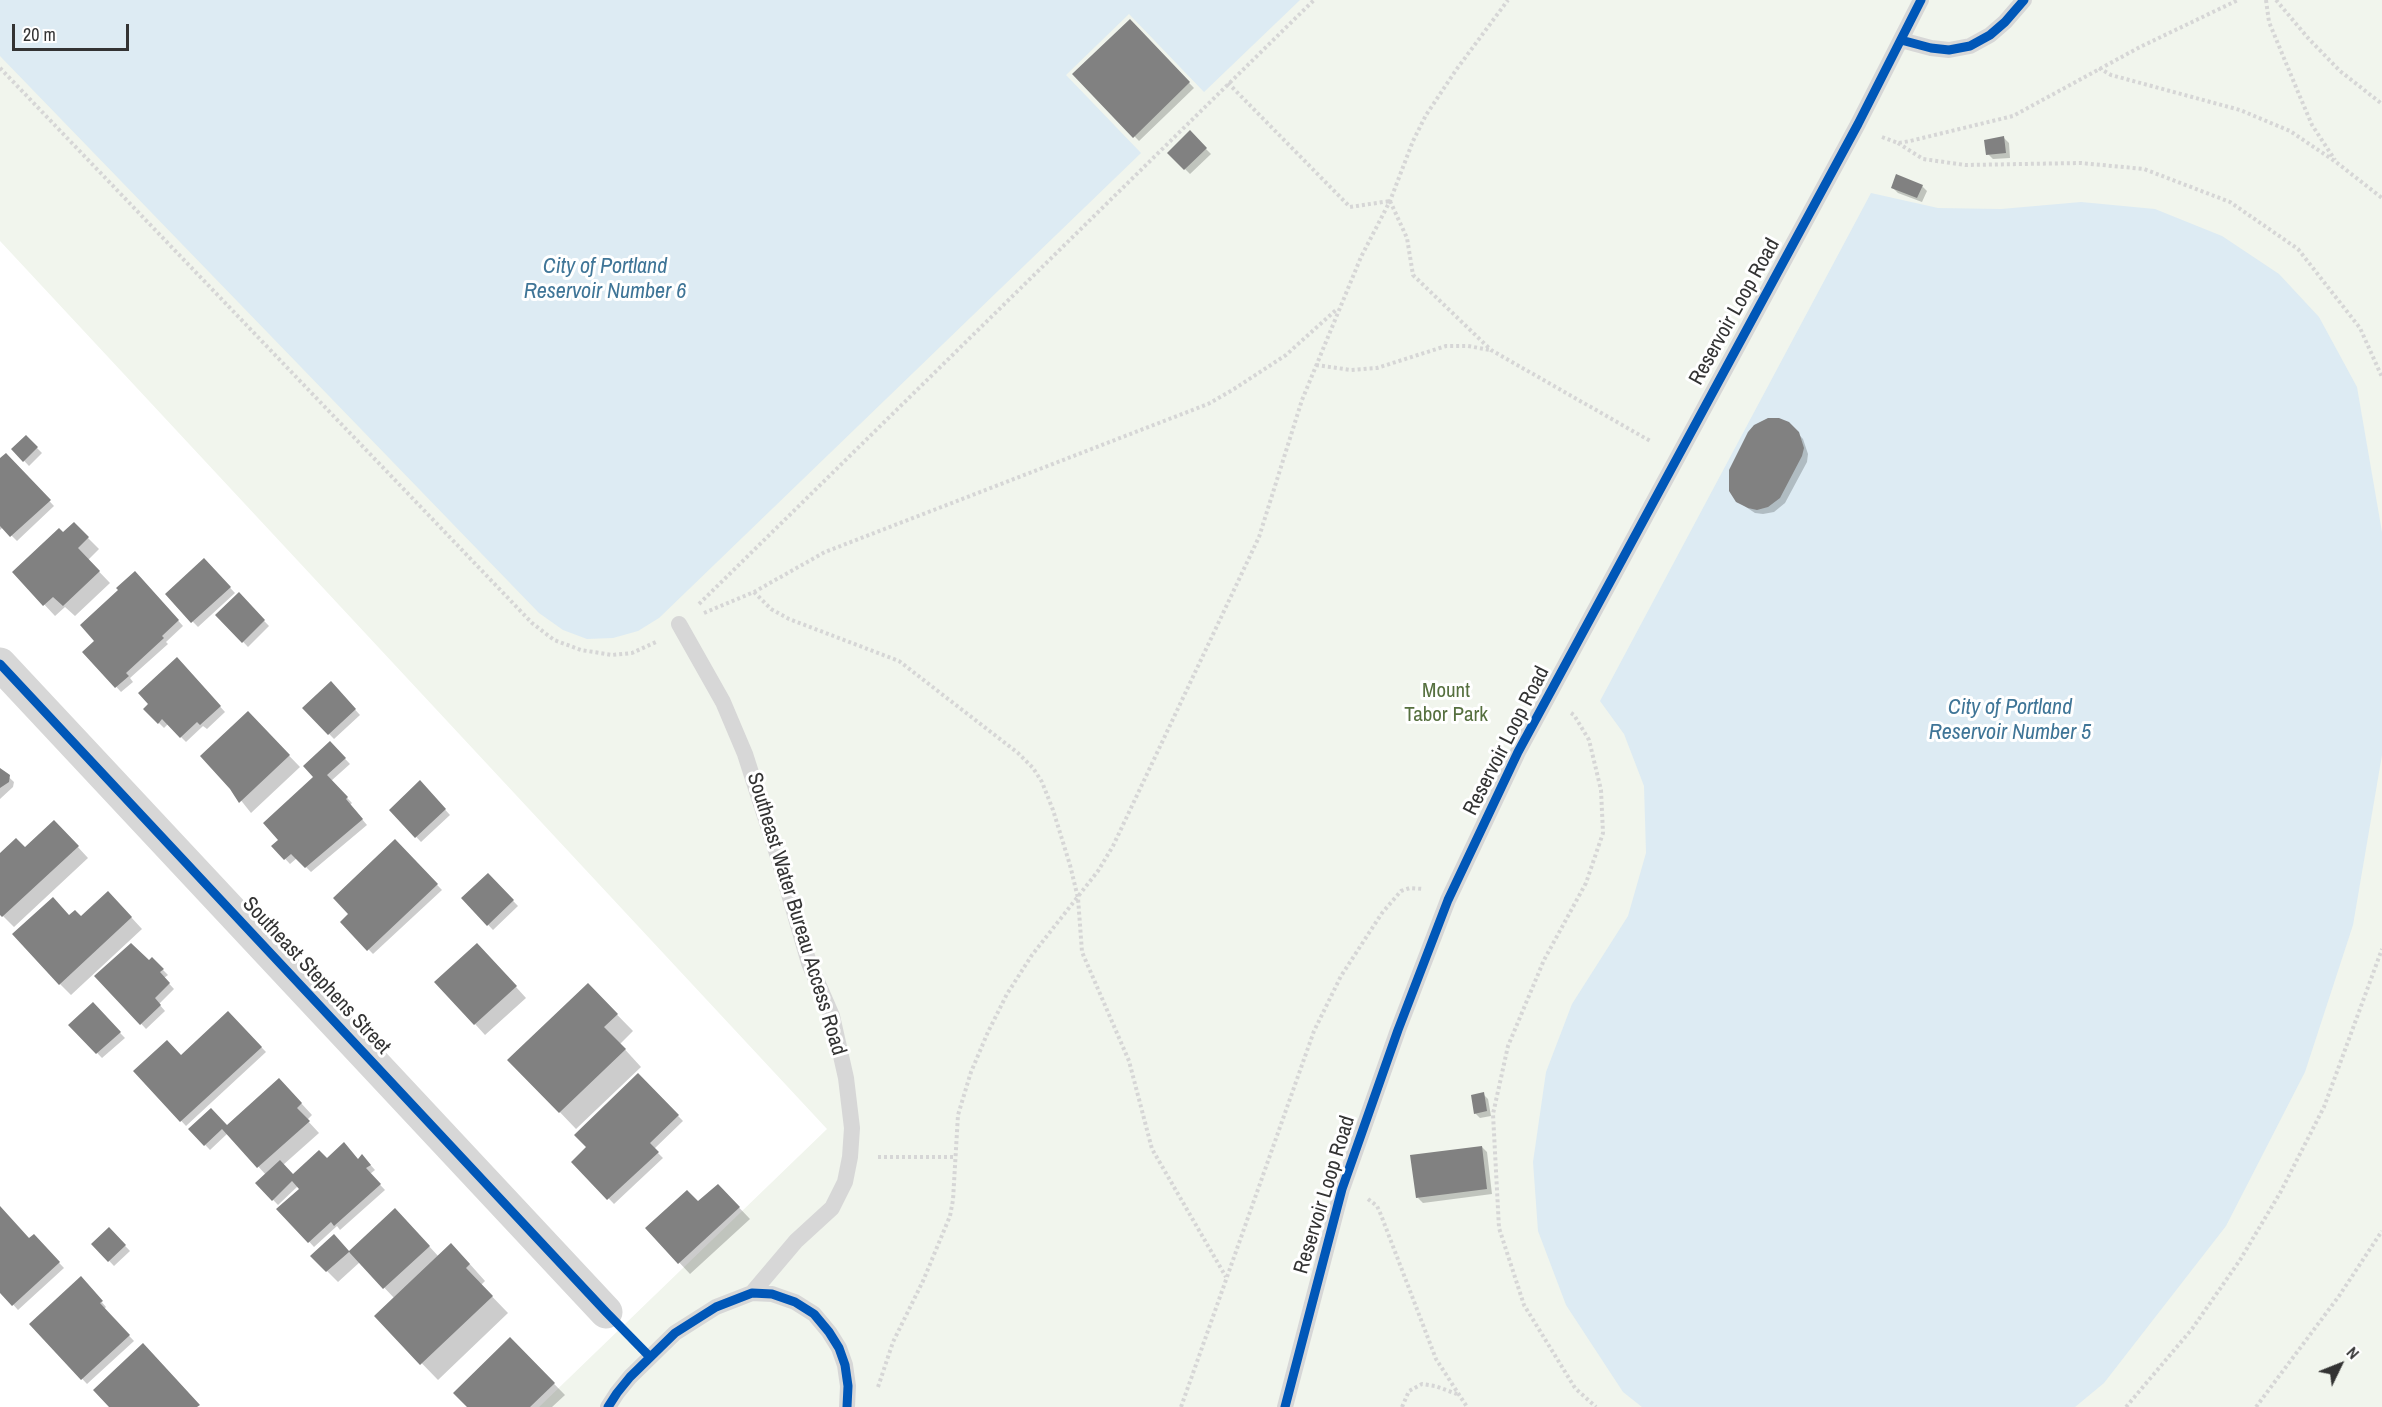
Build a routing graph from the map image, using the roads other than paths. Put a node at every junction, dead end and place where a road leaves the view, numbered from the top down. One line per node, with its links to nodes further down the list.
1 (1921, 0): 3 (lane, Reservoir Loop Road)
2 (2024, 0): 3 (lane)
3 (1901, 40): 10 (lane, Reservoir Loop Road)
4 (679, 624): 6 (lane, Southeast Water Bureau Access Road)
5 (0, 664): 7 (street, Southeast Stephens Street)
6 (752, 1293): 8 (lane, Southeast Water Bureau Access Road); 9 (lane, Southeast Water Bureau Access Road)
7 (606, 1312)
8 (608, 1407)
9 (847, 1407)
10 (1285, 1407)

